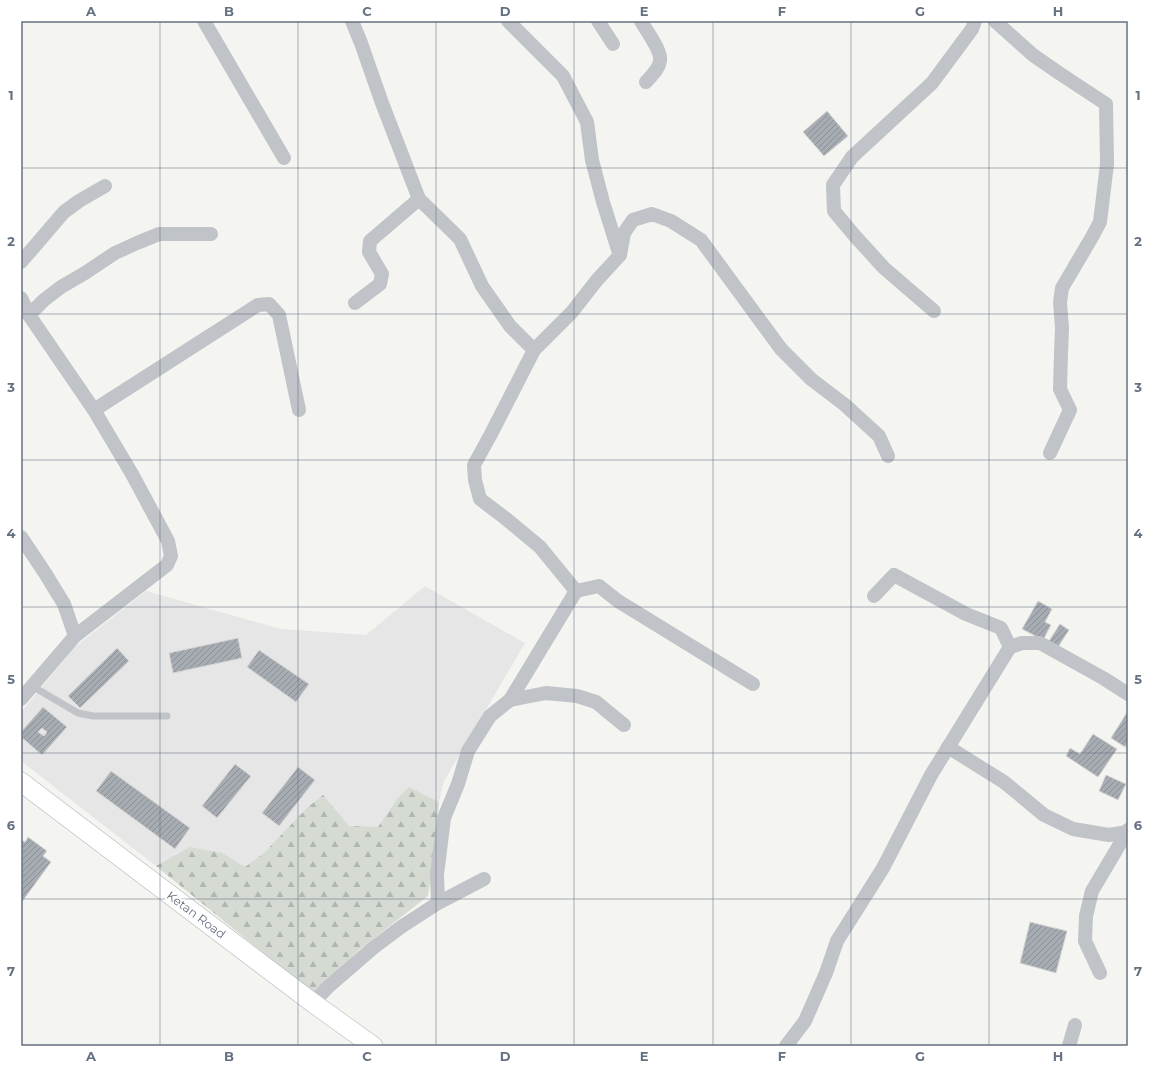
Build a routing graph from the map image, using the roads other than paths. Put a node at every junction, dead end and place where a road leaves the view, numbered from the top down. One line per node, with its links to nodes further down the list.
1 (204, 21): 10 (street)
2 (352, 21): 12 (street)
3 (508, 21): 14 (street)
4 (598, 21): 8 (street)
5 (641, 21): 9 (street)
6 (975, 21): 18 (street)
7 (995, 21): 23 (street)
8 (614, 44)
9 (646, 82)
10 (284, 158)
11 (104, 186): 15 (street)
12 (419, 198): 17 (street); 20 (street)
13 (211, 234): 19 (street)
14 (620, 255): 20 (street); 24 (street)
15 (21, 262)
16 (21, 298): 19 (street)
17 (355, 303)
18 (934, 311)
19 (29, 315): 21 (street)
20 (534, 350): 26 (street)
21 (94, 410): 22 (street); 28 (street)
22 (299, 410)
23 (1050, 453)
24 (888, 456)
25 (21, 537): 28 (street)
26 (576, 591): 30 (street); 34 (street)
27 (874, 596): 29 (street)
28 (75, 636): 31 (street)
29 (1010, 647): 32 (street); 37 (street)
30 (753, 684)
31 (32, 686): 33 (street); 35 (lane)
32 (1128, 694)
33 (21, 699)
34 (510, 700): 36 (street); 41 (street)
35 (167, 716)
36 (624, 725)
37 (948, 747): 39 (street); 46 (street)
38 (21, 782): 43 (street, Ketan Road)
39 (1127, 831): 42 (street)
40 (484, 879): 41 (street)
41 (438, 902): 43 (street)
42 (1100, 973)
43 (313, 1003): 45 (street, Ketan Road)
44 (1075, 1025): 47 (street)
45 (373, 1046)
46 (786, 1046)
47 (1069, 1046)

